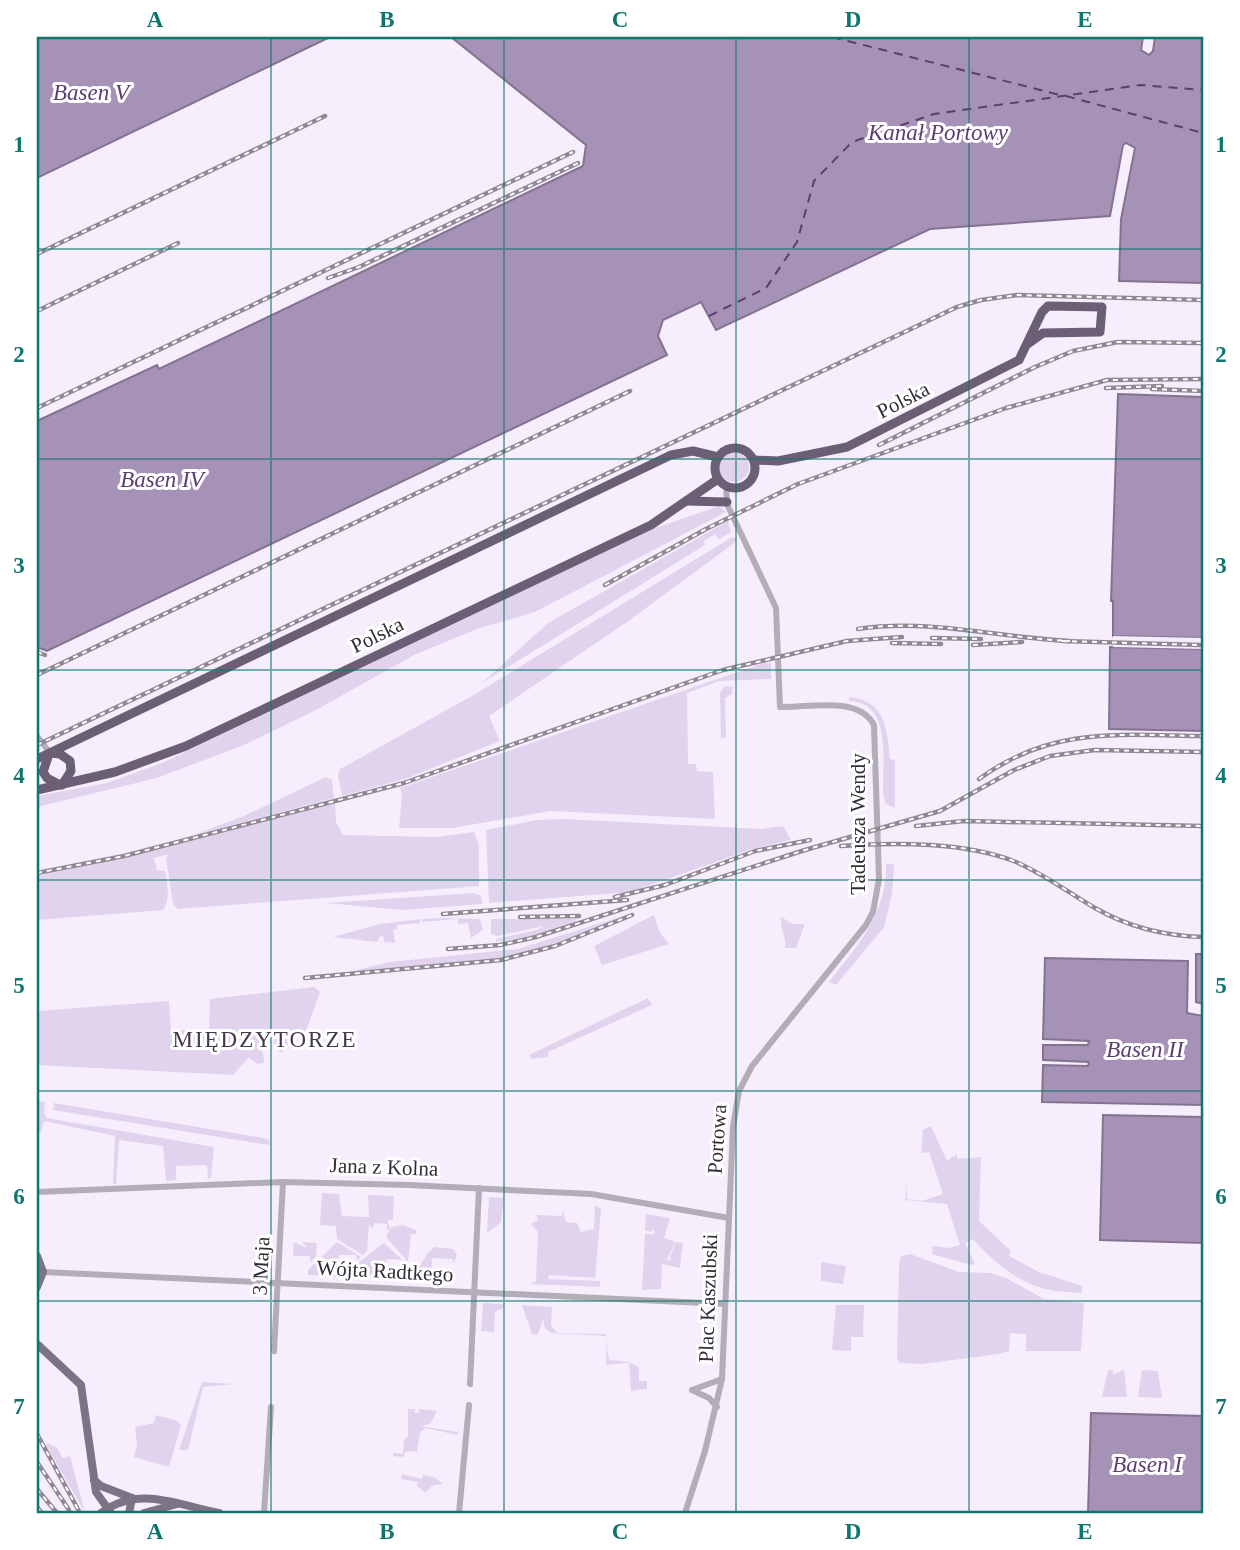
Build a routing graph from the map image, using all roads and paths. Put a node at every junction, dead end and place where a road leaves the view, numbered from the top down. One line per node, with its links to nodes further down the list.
1 (1029, 343): 1 (highway, Polska); 3 (highway, Polska)
2 (718, 457): 3 (highway); 4 (highway); 8 (highway, Polska)
3 (755, 465): 5 (highway)
4 (718, 479): 5 (highway); 6 (highway, Polska)
5 (729, 493): 6 (highway); 12 (street, Tadeusza Wendy)
6 (687, 501): 10 (highway, Polska)
7 (37, 736): 8 (street)
8 (50, 752): 9 (highway, Polska); 10 (highway); 10 (highway)
9 (37, 759)
10 (62, 785): 11 (highway, Polska)
11 (37, 790)
12 (752, 1066): 16 (street, Portowa)
13 (283, 1182): 14 (street, Jana z Kolna); 15 (street, Jana z Kolna); 19 (street, 3 Maja)
14 (480, 1188): 16 (street, Jana z Kolna); 21 (street)
15 (37, 1192)
16 (729, 1218): 22 (street, Plac Kaszubski)
17 (37, 1256): 18 (main road)
18 (43, 1272): 19 (street, Wójta Radtkego); 20 (main road)
19 (277, 1283): 21 (street, Wójta Radtkego); 24 (street, 3 Maja)
20 (37, 1287)
21 (474, 1293): 22 (street, Wójta Radtkego); 26 (street)
22 (726, 1304): 25 (street, Plac Kaszubski)
23 (37, 1344): 30 (main road)
24 (274, 1351)
25 (722, 1379): 28 (street, Plac Kaszubski); 28 (street)
26 (470, 1384)
27 (468, 1405): 38 (street)
28 (717, 1406): 39 (street, Plac Kaszubski)
29 (271, 1407): 37 (street)
30 (94, 1480): 31 (main road); 33 (main road)
31 (132, 1498): 32 (main road); 33 (main road); 34 (main road)
32 (177, 1504): 35 (main road); 36 (main road)
33 (106, 1512)
34 (129, 1513)
35 (144, 1513)
36 (219, 1513)
37 (264, 1513)
38 (459, 1513)
39 (685, 1513)

